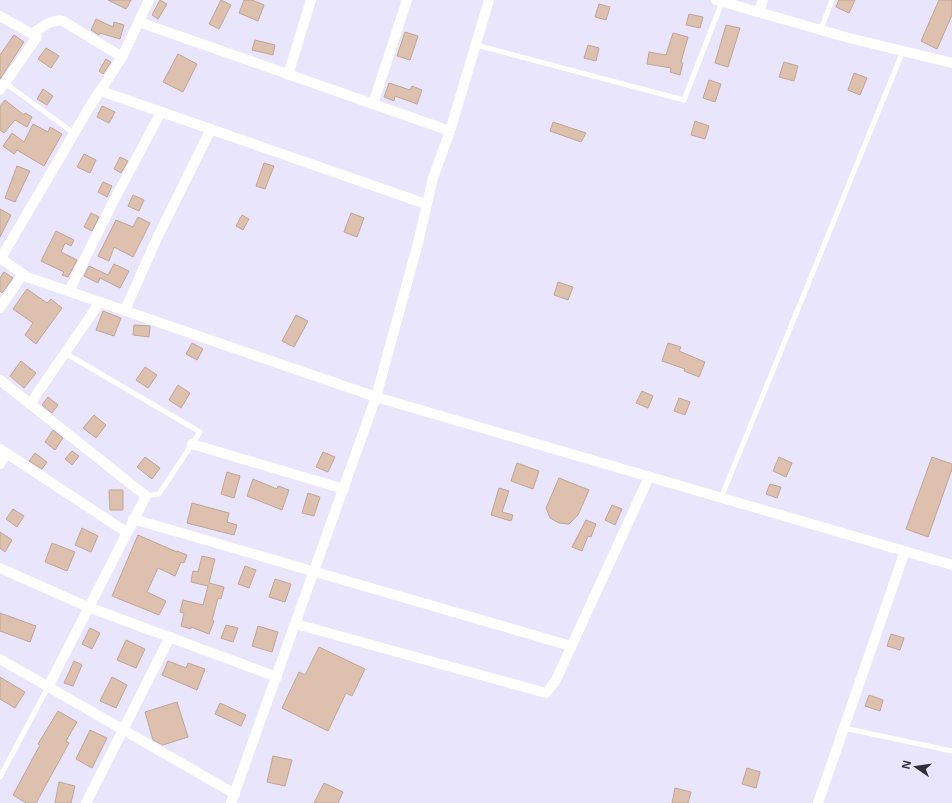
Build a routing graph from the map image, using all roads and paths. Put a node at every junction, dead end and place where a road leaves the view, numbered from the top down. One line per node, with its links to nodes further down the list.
1 (149, 0): 10 (street)
2 (311, 0): 17 (street)
3 (407, 0): 20 (street)
4 (488, 0): 13 (street)
5 (763, 0): 8 (street)
6 (832, 0): 11 (lane)
7 (719, 1): 8 (street); 13 (lane)
8 (759, 12): 11 (street)
9 (0, 16): 12 (street)
10 (138, 22): 15 (street); 17 (street)
11 (821, 29): 14 (street)
12 (32, 34): 15 (street); 18 (street)
13 (476, 45): 23 (street)
14 (903, 51): 16 (street); 42 (lane)
15 (122, 57): 19 (street)
16 (952, 63)
17 (288, 75): 20 (street)
18 (2, 86): 24 (lane)
19 (101, 91): 21 (street); 24 (street)
20 (373, 104): 23 (street)
21 (161, 112): 22 (street); 28 (street)
22 (211, 129): 25 (street); 31 (street)
23 (450, 131): 25 (street)
24 (75, 134): 26 (street)
25 (426, 204): 34 (street)
26 (0, 258): 27 (street)
27 (23, 274): 28 (street); 30 (street)
28 (70, 291): 29 (street)
29 (100, 302): 31 (street); 32 (street)
30 (0, 308)
31 (124, 310): 34 (street)
32 (65, 353): 35 (street); 36 (lane)
33 (0, 380): 35 (street)
34 (376, 397): 39 (street); 40 (street)
35 (30, 404): 41 (street)
36 (192, 444): 40 (street); 41 (lane)
37 (3, 452): 38 (street); 44 (street)
38 (0, 464)
39 (649, 477): 42 (street); 52 (street)
40 (344, 489): 48 (street)
41 (146, 496): 43 (street)
42 (721, 498): 45 (street)
43 (133, 519): 44 (street); 48 (street)
44 (126, 532): 49 (street)
45 (905, 551): 46 (street); 56 (street)
46 (952, 565)
47 (0, 568): 49 (street)
48 (314, 573): 50 (street); 52 (street)
49 (88, 607): 51 (street); 55 (street)
50 (296, 624): 52 (street); 54 (street)
51 (170, 638): 54 (street); 57 (street)
52 (571, 646)
53 (0, 659): 55 (street)
54 (277, 677): 60 (street)
55 (48, 687): 57 (street); 59 (lane)
56 (844, 728): 58 (lane); 62 (street)
57 (122, 729): 60 (street); 61 (street)
58 (952, 751)
59 (0, 777)
60 (233, 798)
61 (86, 803)
62 (818, 803)

